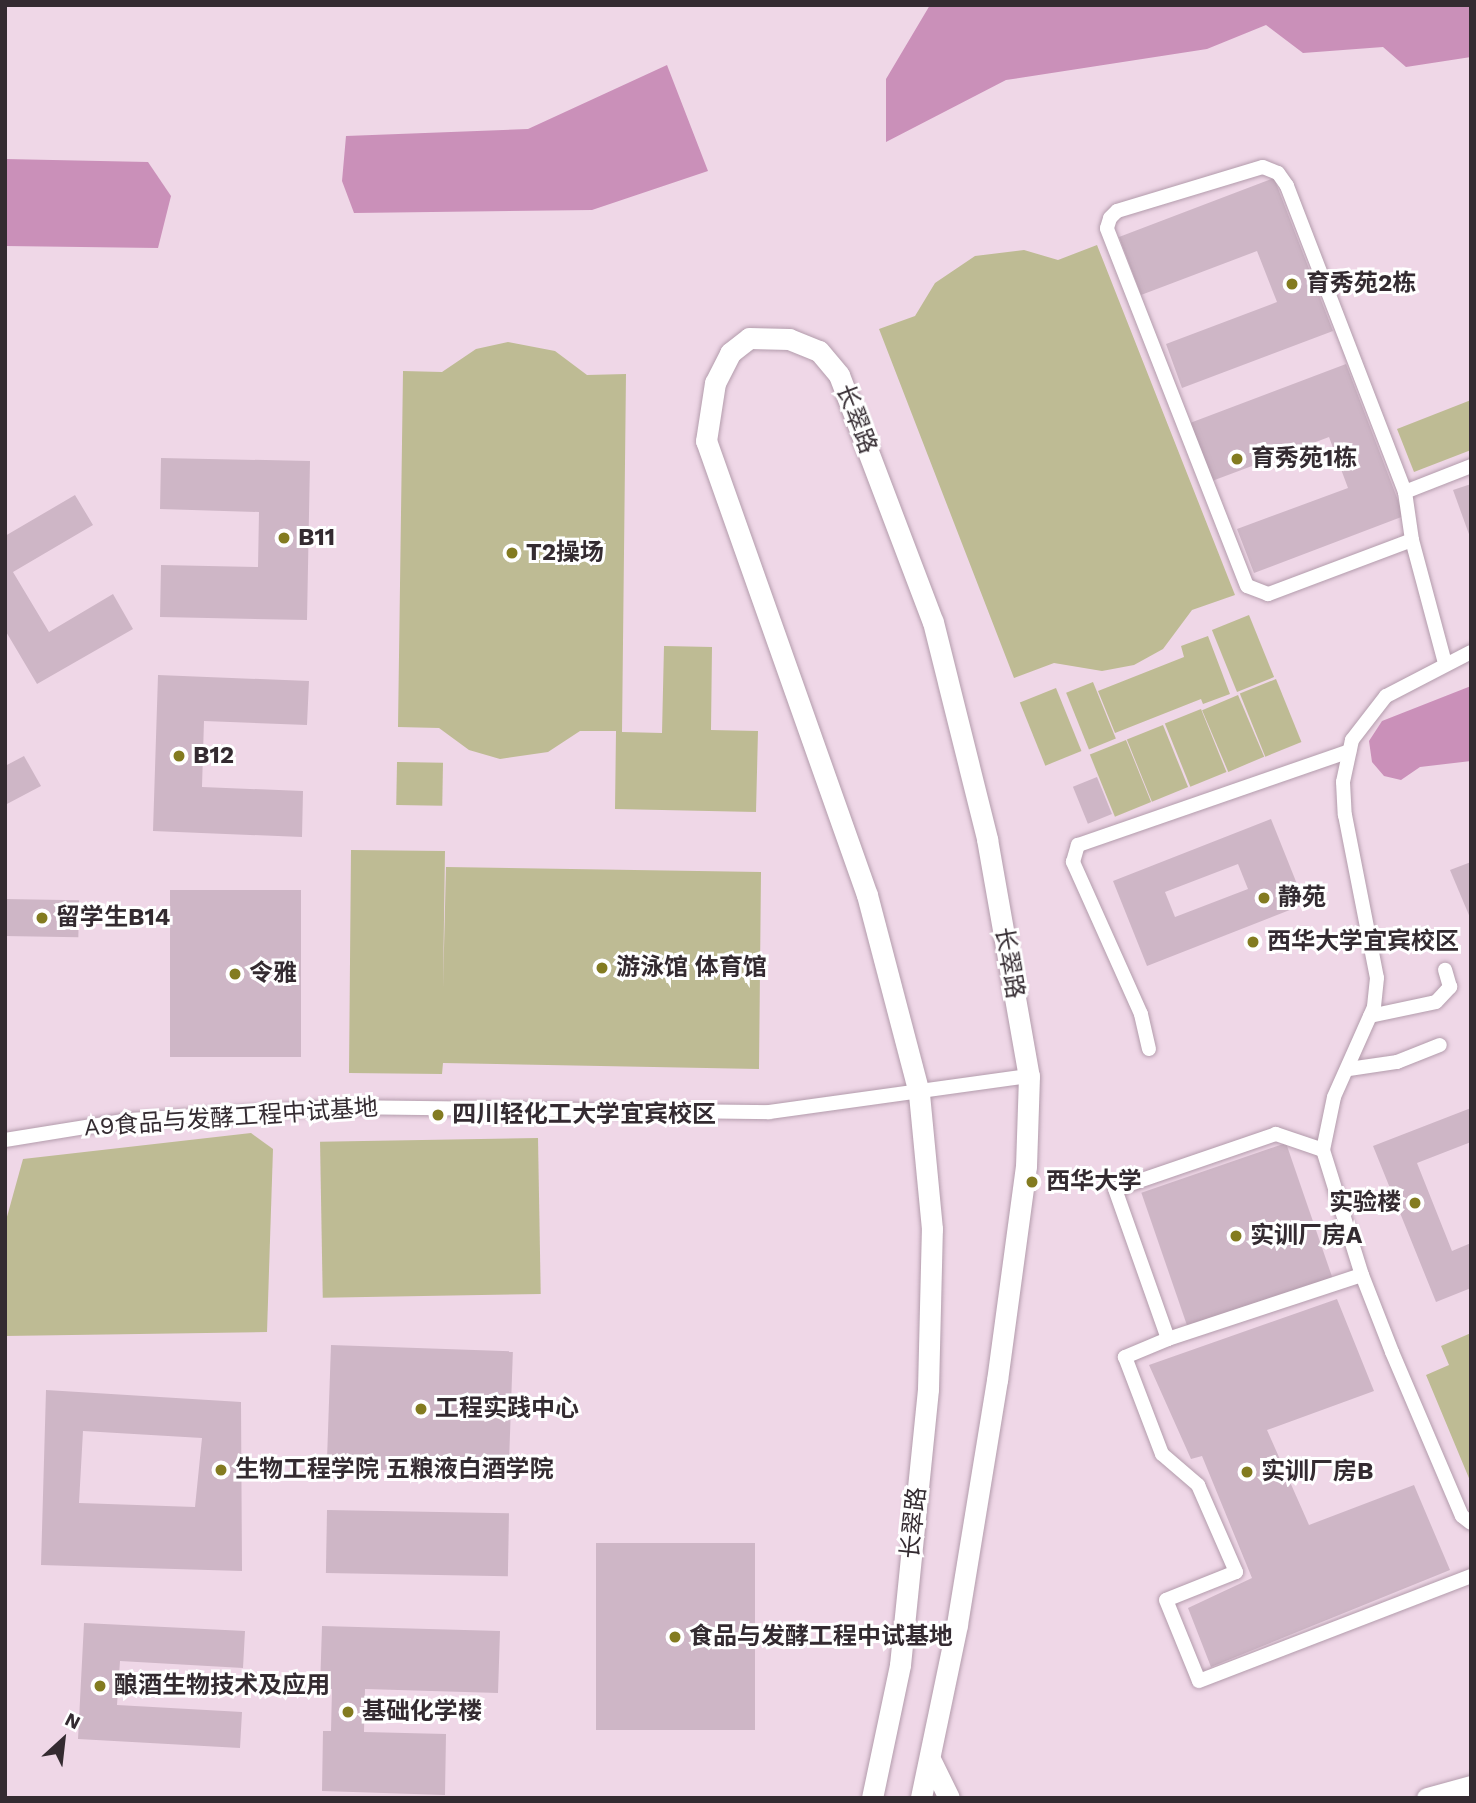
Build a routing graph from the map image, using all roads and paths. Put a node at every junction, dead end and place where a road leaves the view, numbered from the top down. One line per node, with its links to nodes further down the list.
1 (1471, 466): 2 (street)
2 (1405, 492): 3 (street); 3 (street)
3 (1412, 540): 5 (street)
4 (1471, 652): 5 (street)
5 (1445, 663): 6 (street)
6 (1349, 751): 8 (street); 10 (street)
7 (1445, 970): 8 (street)
8 (1370, 1016): 11 (street)
9 (1440, 1045): 11 (street)
10 (1149, 1049)
11 (1349, 1069): 15 (street)
12 (1030, 1076): 13 (street, A9食品与发酵工程中试基地); 13 (main road, 长翠路); 20 (main road, 长翠路)
13 (919, 1093): 14 (street, A9食品与发酵工程中试基地); 22 (main road, 长翠路)
14 (5, 1140)
15 (1323, 1150): 16 (street); 17 (street)
16 (1362, 1275): 17 (street); 18 (street)
17 (1168, 1339): 19 (street)
18 (1471, 1523)
19 (1471, 1576)
20 (930, 1759): 23 (main road, 长翠路); 24 (main road)
21 (1471, 1786): 25 (main road)
22 (872, 1798)
23 (921, 1798)
24 (949, 1798)
25 (1427, 1798)

